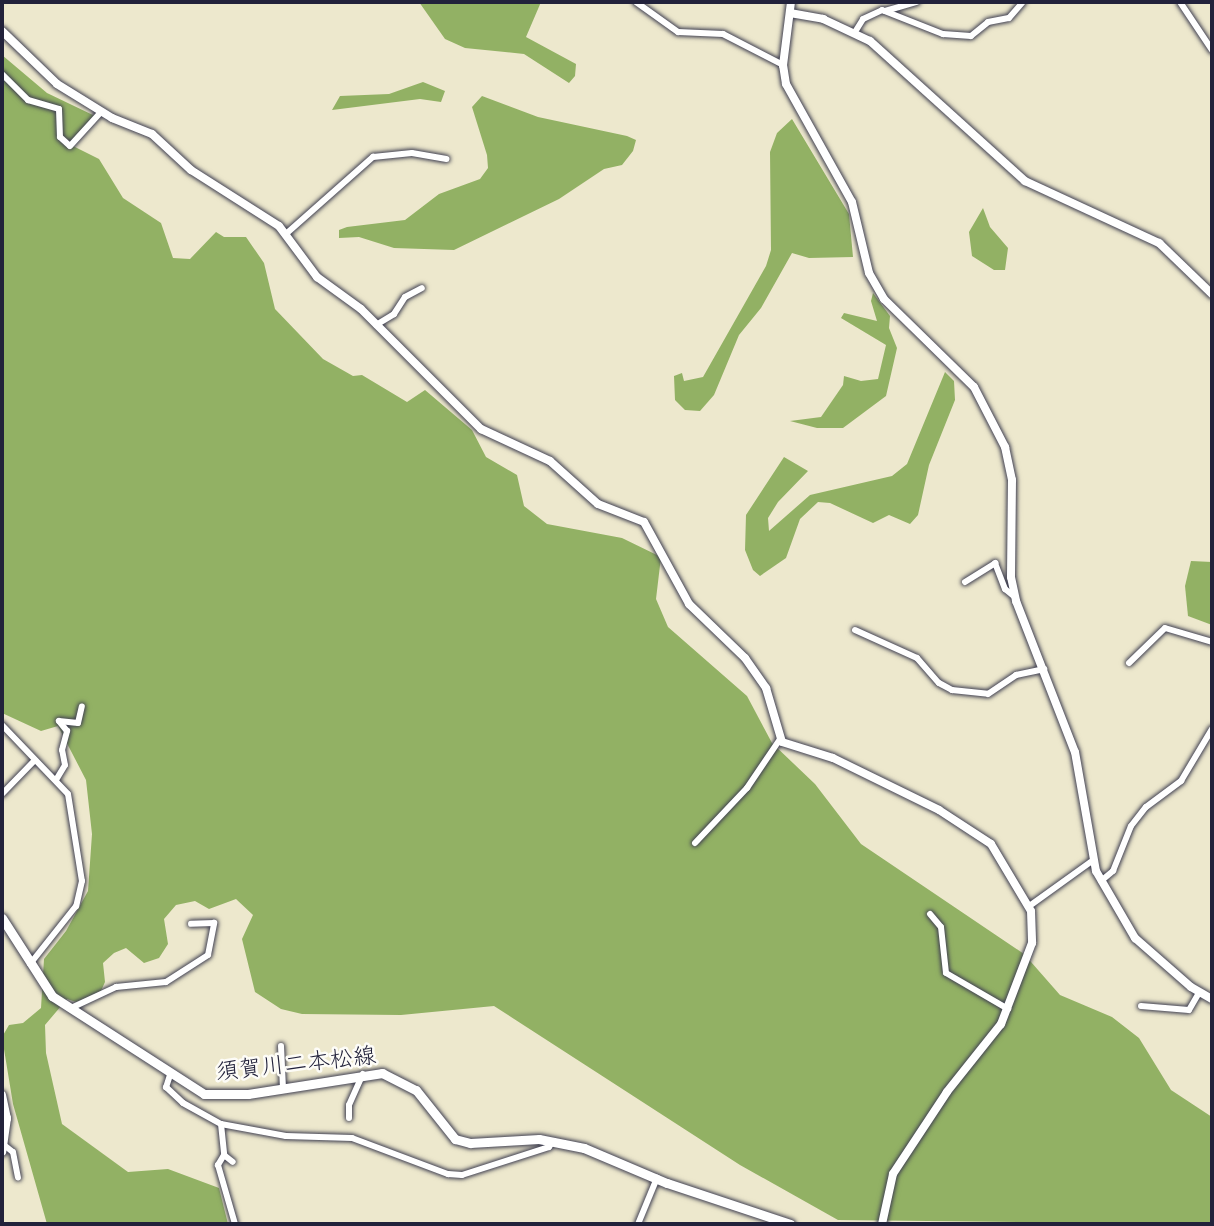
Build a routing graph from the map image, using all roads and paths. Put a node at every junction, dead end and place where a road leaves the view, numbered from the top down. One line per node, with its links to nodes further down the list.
1 (636, 2): 11 (street)
2 (791, 2): 7 (street)
3 (917, 2): 6 (street)
4 (1023, 2): 6 (street)
5 (1180, 2): 10 (street)
6 (885, 11): 9 (street)
7 (790, 13): 9 (street); 11 (street)
8 (2, 31): 13 (street)
9 (855, 32): 17 (street)
10 (1212, 51)
11 (783, 65): 20 (street)
12 (2, 74): 13 (street)
13 (102, 111): 15 (street)
14 (446, 159): 15 (street)
15 (287, 233): 18 (street)
16 (422, 288): 18 (street)
17 (1212, 294)
18 (376, 325): 28 (street)
19 (965, 582): 20 (street)
20 (1015, 597): 24 (street)
21 (855, 630): 24 (street)
22 (1212, 642): 23 (street)
23 (1129, 663)
24 (1044, 669): 33 (street)
25 (82, 706): 30 (street)
26 (2, 725): 29 (street)
27 (1212, 729): 34 (street)
28 (780, 740): 32 (street); 35 (street)
29 (35, 760): 30 (street); 31 (street)
30 (57, 780): 39 (street)
31 (2, 794)
32 (695, 843)
33 (1092, 860): 34 (street); 35 (street)
34 (1101, 881): 40 (street)
35 (1028, 907): 44 (street)
36 (930, 914): 44 (street)
37 (2, 918): 39 (main road, 須賀川二本松線)
38 (191, 924): 43 (street)
39 (29, 965): 43 (main road, 須賀川二本松線)
40 (1199, 993): 41 (street); 42 (street)
41 (1212, 999)
42 (1141, 1006)
43 (70, 1009): 47 (main road, 須賀川二本松線)
44 (1008, 1009): 61 (street)
45 (281, 1046): 48 (street)
46 (363, 1073): 48 (main road, 須賀川二本松線); 50 (street); 52 (main road, 須賀川二本松線)
47 (170, 1076): 48 (main road, 須賀川二本松線); 51 (street)
48 (283, 1088)
49 (2, 1095): 53 (street)
50 (349, 1118)
51 (221, 1124): 52 (street); 54 (street)
52 (553, 1141): 57 (main road, 須賀川二本松線)
53 (3, 1149): 56 (street)
54 (224, 1155): 55 (street); 58 (street)
55 (233, 1161)
56 (18, 1178)
57 (657, 1178): 59 (street); 60 (main road, 須賀川二本松線)
58 (235, 1224)
59 (638, 1224)
60 (790, 1224)
61 (882, 1224)

